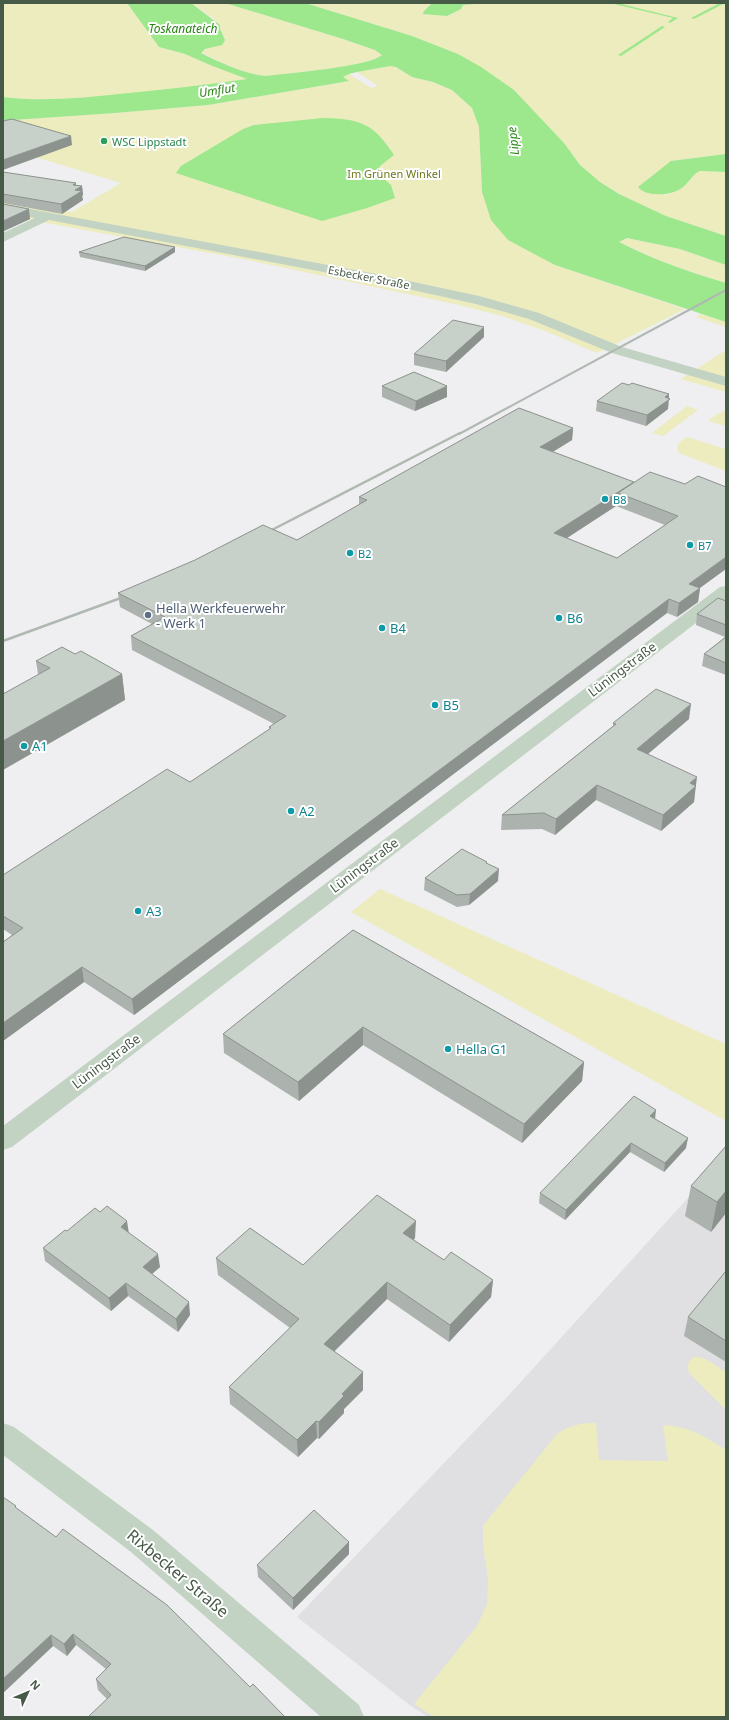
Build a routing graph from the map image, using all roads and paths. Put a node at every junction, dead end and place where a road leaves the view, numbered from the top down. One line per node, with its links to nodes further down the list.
1 (3, 208): 2 (street, Esbecker Straße)
2 (48, 216): 3 (street); 4 (street, Esbecker Straße)
3 (3, 238)
4 (726, 382)
5 (726, 590): 6 (street, Lüningstraße)
6 (3, 1140)
7 (3, 1437): 8 (street, Rixbecker Straße)
8 (347, 1717)

